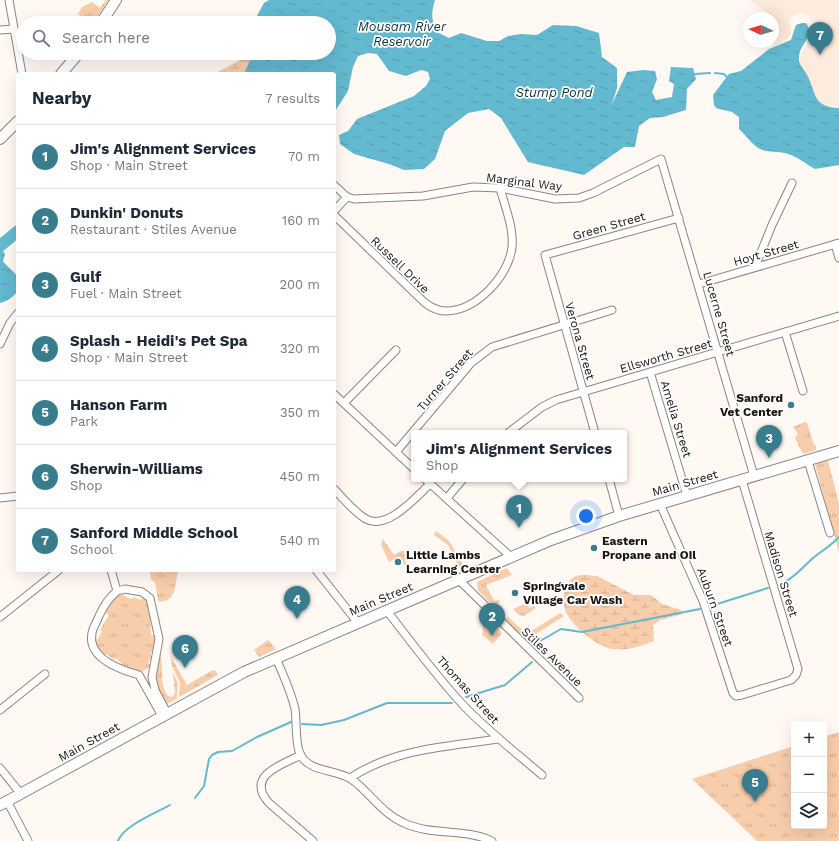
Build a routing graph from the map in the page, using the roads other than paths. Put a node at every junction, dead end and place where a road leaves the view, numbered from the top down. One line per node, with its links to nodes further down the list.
1 (9, 0): 4 (street)
2 (116, 0): 3 (main road)
3 (106, 16)
4 (14, 29): 5 (street); 6 (street)
5 (0, 30)
6 (16, 40)
7 (20, 60): 9 (street)
8 (72, 60): 10 (main road)
9 (22, 72)
10 (63, 72)
11 (16, 123): 12 (main road)
12 (0, 139)
13 (661, 159): 16 (street, Marginal Way); 20 (street, Lucerne Street)
14 (792, 183): 24 (street)
15 (336, 187): 17 (street)
16 (500, 188): 17 (street, Marginal Way); 19 (street, Russell Drive)
17 (347, 197): 18 (street)
18 (336, 209)
19 (336, 217)
20 (679, 218): 22 (street, Green Street); 25 (street, Lucerne Street)
21 (837, 244): 23 (street); 24 (street, Hoyt Street)
22 (544, 256): 29 (street, Verona Street)
23 (839, 258)
24 (755, 267): 25 (street, Hoyt Street)
25 (699, 284): 33 (street, Lucerne Street)
26 (612, 310): 29 (street, Turner Street)
27 (16, 316): 31 (street)
28 (839, 316): 30 (street, Ellsworth Street)
29 (563, 324): 36 (street, Verona Street); 39 (street, Turner Street)
30 (785, 332): 33 (street, Ellsworth Street); 35 (street)
31 (0, 344)
32 (396, 350): 38 (street)
33 (718, 352): 34 (street, Ellsworth Street); 47 (street, Lucerne Street)
34 (650, 372): 36 (street, Ellsworth Street); 55 (street, Amelia Street)
35 (803, 391)
36 (583, 392): 40 (street, Ellsworth Street); 41 (street, Verona Street)
37 (336, 396): 38 (street)
38 (344, 403): 44 (street)
39 (415, 430)
40 (512, 430)
41 (594, 430)
42 (411, 434): 44 (street, Turner Street)
43 (839, 451): 45 (main road, Main Street)
44 (396, 452): 46 (street)
45 (808, 461): 47 (main road, Main Street); 60 (street)
46 (411, 466)
47 (754, 476): 48 (main road, Main Street)
48 (742, 480): 55 (main road, Main Street); 74 (street, Madison Street)
49 (426, 482): 53 (street)
50 (428, 482): 57 (street)
51 (460, 482): 57 (street)
52 (609, 482): 59 (street)
53 (336, 491)
54 (16, 496): 56 (street)
55 (687, 496): 58 (main road, Main Street)
56 (0, 498)
57 (447, 498): 61 (street)
58 (660, 504): 59 (main road, Main Street); 74 (street, Auburn Street)
59 (620, 516): 61 (main road, Main Street)
60 (830, 533)
61 (511, 557): 65 (main road, Main Street)
62 (56, 572): 68 (street)
63 (111, 572): 66 (street)
64 (318, 572): 69 (street)
65 (459, 580): 67 (main road, Main Street); 75 (street, Stiles Avenue)
66 (117, 591): 71 (street); 73 (street)
67 (387, 611): 69 (main road, Main Street); 78 (street, Thomas Street)
68 (0, 617)
69 (358, 623): 70 (main road, Main Street)
70 (276, 658): 77 (main road, Main Street); 79 (street)
71 (153, 669): 73 (street); 77 (street)
72 (45, 674): 76 (street)
73 (139, 675): 77 (street)
74 (736, 696)
75 (579, 698)
76 (0, 710)
77 (164, 715): 83 (main road, Main Street)
78 (498, 739): 81 (street, Thomas Street); 82 (street)
79 (301, 755): 82 (street); 86 (street)
80 (0, 768): 83 (street)
81 (542, 775)
82 (350, 778): 87 (street)
83 (21, 794): 84 (main road, Main Street)
84 (4, 803): 85 (street)
85 (28, 841)
86 (313, 841)
87 (492, 841)

